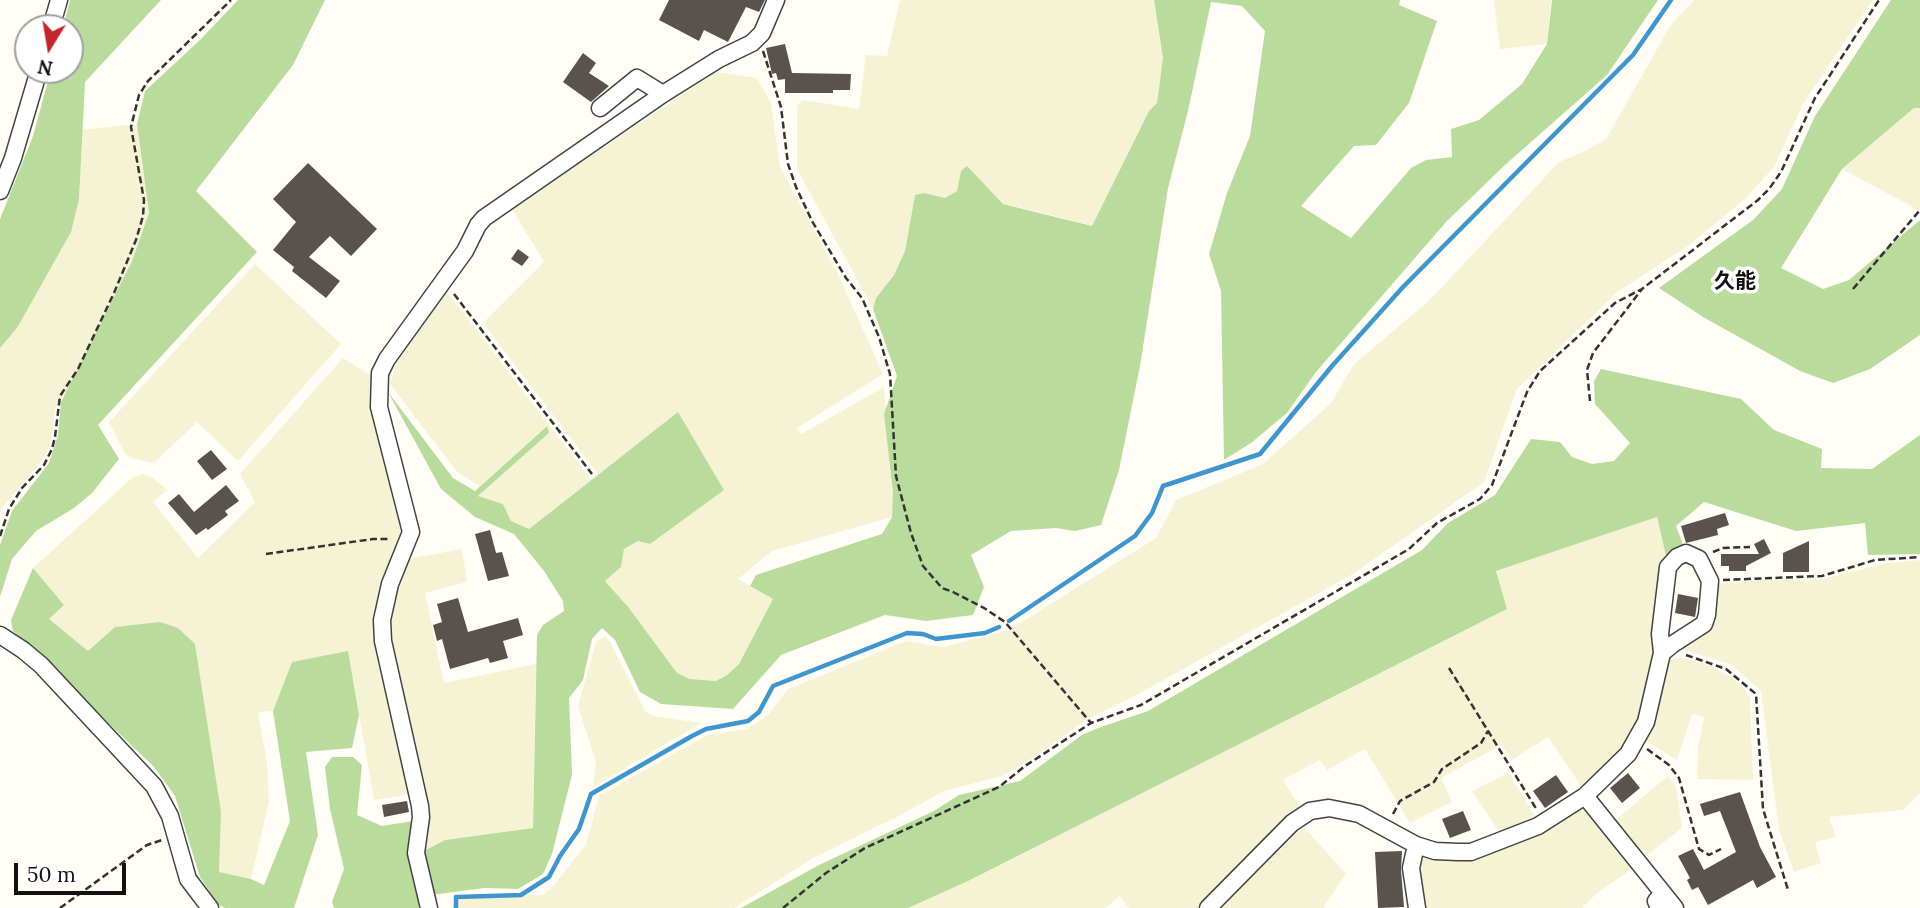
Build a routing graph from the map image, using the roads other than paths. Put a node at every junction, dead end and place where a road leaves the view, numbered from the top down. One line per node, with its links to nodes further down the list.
1 (776, 0): 3 (street)
2 (35, 84): 5 (street)
3 (663, 94): 4 (street); 12 (street)
4 (600, 108)
5 (0, 191)
6 (0, 635): 11 (street)
7 (1662, 653): 7 (street); 8 (street)
8 (1585, 796): 9 (street); 10 (street)
9 (1416, 845): 13 (street); 14 (street)
10 (1661, 900): 15 (street)
11 (210, 908)
12 (429, 908)
13 (1208, 908)
14 (1417, 908)
15 (1675, 908)

